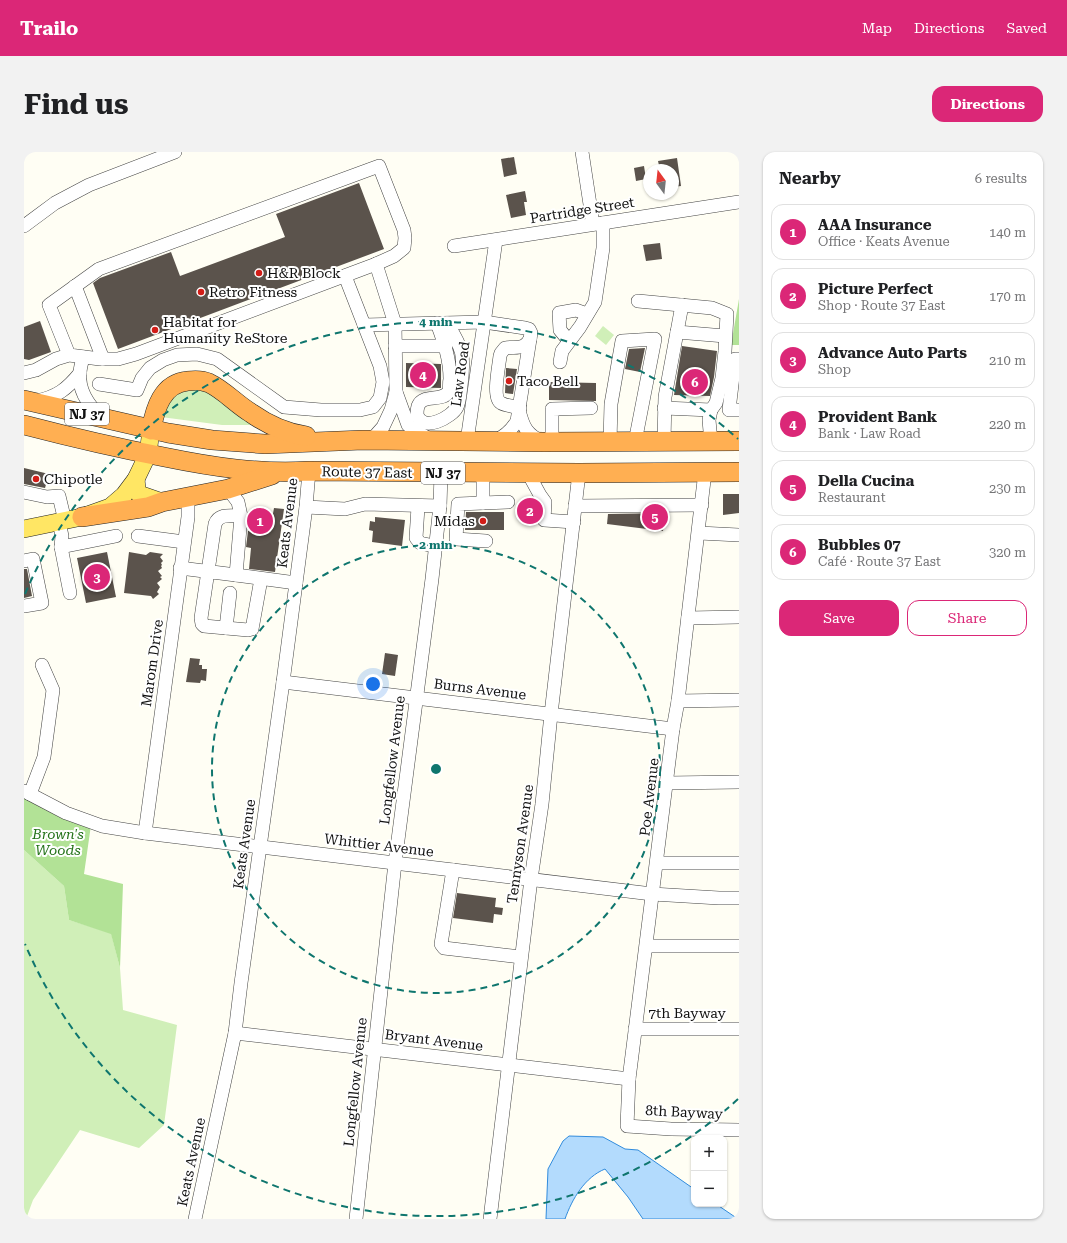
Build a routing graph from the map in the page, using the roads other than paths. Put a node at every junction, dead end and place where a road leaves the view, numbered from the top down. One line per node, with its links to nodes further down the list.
1 (175, 152): 5 (street)
2 (582, 152): 4 (street)
3 (739, 202): 4 (street, Partridge Street)
4 (598, 224): 6 (street, Partridge Street); 13 (street)
5 (24, 226)
6 (496, 240): 7 (street, Partridge Street); 14 (street, Law Road)
7 (454, 246)
8 (376, 264): 9 (street); 10 (street); 16 (street)
9 (345, 276): 17 (street); 18 (street)
10 (75, 286): 26 (street); 28 (street)
11 (638, 301): 12 (street)
12 (682, 305): 19 (street); 20 (street)
13 (588, 314): 22 (street); 22 (street)
14 (484, 322): 15 (street); 21 (street); 47 (street, Law Road)
15 (442, 323): 16 (street); 24 (street); 24 (street)
16 (395, 324): 17 (street); 23 (street)
17 (364, 325): 25 (street)
18 (194, 332): 25 (street); 28 (street)
19 (676, 332): 20 (street); 37 (street)
20 (725, 336): 39 (street)
21 (530, 339): 38 (street); 38 (street)
22 (569, 341): 30 (street)
23 (395, 346): 24 (street); 34 (street)
24 (446, 346)
25 (197, 354): 33 (street)
26 (69, 355): 27 (street); 31 (street)
27 (83, 357): 28 (street); 32 (street)
28 (103, 359)
29 (739, 359): 40 (street)
30 (560, 362)
31 (24, 373)
32 (80, 373): 35 (street); 41 (street)
33 (99, 384)
34 (396, 392): 44 (street); 46 (street)
35 (29, 401): 41 (highway, Route 37 East / NJ 37)
36 (592, 408): 49 (street)
37 (664, 408): 39 (street); 52 (street)
38 (520, 409): 48 (street); 49 (street)
39 (711, 410): 53 (street)
40 (739, 410)
41 (102, 418): 43 (highway, Route 37 East / NJ 37)
42 (24, 425): 54 (highway, Route 37 East / NJ 37)
43 (151, 430): 46 (highway, Route 37 East / NJ 37); 46 (highway); 54 (main road)
44 (431, 440): 46 (highway, Route 37 East / NJ 37); 47 (highway, Route 37 East / NJ 37)
45 (738, 440): 53 (highway, Route 37 East / NJ 37)
46 (354, 441)
47 (467, 441): 48 (highway, Route 37 East / NJ 37)
48 (494, 441): 49 (highway, Route 37 East / NJ 37)
49 (548, 442): 50 (highway, Route 37 East / NJ 37)
50 (610, 442): 51 (highway, Route 37 East / NJ 37); 51 (street)
51 (635, 442): 52 (highway, Route 37 East / NJ 37)
52 (664, 442): 53 (highway, Route 37 East / NJ 37)
53 (711, 442)
54 (148, 454): 58 (highway, Route 37 East / NJ 37); 63 (main road)
55 (309, 471): 58 (highway, Route 37 East / NJ 37); 59 (highway, Route 37 East / NJ 37); 73 (street, Keats Avenue)
56 (705, 472): 57 (highway, Route 37 East / NJ 37); 62 (highway, Route 37 East / NJ 37); 70 (street, Poe Avenue)
57 (739, 472)
58 (280, 473): 64 (highway)
59 (441, 473): 60 (highway, Route 37 East / NJ 37); 71 (street, Longfellow Avenue)
60 (483, 473): 61 (highway, Route 37 East / NJ 37); 69 (street)
61 (528, 473): 62 (highway, Route 37 East / NJ 37); 77 (street)
62 (579, 473): 72 (street, Tennyson Avenue)
63 (136, 479): 67 (main road); 76 (main road)
64 (221, 490): 66 (highway); 75 (street)
65 (24, 492): 76 (street)
66 (188, 498): 67 (highway); 85 (street, Marom Drive)
67 (162, 502): 76 (highway)
68 (508, 502): 69 (street)
69 (483, 503): 83 (street)
70 (702, 505): 72 (street); 79 (street, Poe Avenue)
71 (440, 506): 74 (street); 86 (street, Longfellow Avenue)
72 (576, 506): 77 (street, Tennyson Avenue)
73 (306, 507): 74 (street); 93 (street, Keats Avenue)
74 (418, 507): 86 (street)
75 (241, 516): 90 (street); 91 (street)
76 (69, 520): 78 (main road); 87 (street)
77 (574, 522): 105 (street, Tennyson Avenue)
78 (24, 529)
79 (699, 534): 80 (street); 98 (street, Poe Avenue)
80 (739, 535)
81 (116, 536): 87 (street)
82 (138, 536): 85 (street)
83 (456, 539): 84 (street); 86 (street)
84 (486, 540)
85 (184, 542): 89 (street, Marom Drive)
86 (435, 542): 102 (street, Longfellow Avenue)
87 (61, 547): 94 (street)
88 (24, 561): 96 (street)
89 (180, 568): 90 (street); 110 (street, Marom Drive)
90 (209, 572): 91 (street); 99 (street)
91 (236, 575): 92 (street)
92 (261, 579): 93 (street); 99 (street)
93 (296, 583): 101 (street, Keats Avenue)
94 (70, 593)
95 (230, 593): 99 (street)
96 (24, 606)
97 (739, 617): 98 (street)
98 (688, 618): 104 (street, Poe Avenue)
99 (226, 628)
100 (42, 665): 109 (street)
101 (284, 682): 102 (street, Burns Avenue); 111 (street, Keats Avenue)
102 (416, 698): 105 (street, Burns Avenue); 112 (street, Longfellow Avenue)
103 (739, 700): 104 (street)
104 (678, 701): 106 (street, Poe Avenue)
105 (551, 714): 106 (street, Burns Avenue); 116 (street, Tennyson Avenue)
106 (673, 728): 108 (street, Poe Avenue)
107 (739, 782): 108 (street)
108 (667, 783): 113 (street, Poe Avenue)
109 (27, 792): 110 (street, Whittier Avenue)
110 (145, 833): 111 (street, Whittier Avenue)
111 (260, 847): 112 (street, Whittier Avenue); 124 (street, Keats Avenue)
112 (395, 863): 115 (street, Whittier Avenue); 125 (street, Longfellow Avenue)
113 (657, 863): 114 (street); 117 (street, Poe Avenue)
114 (739, 863)
115 (453, 870): 116 (street, Whittier Avenue); 121 (street)
116 (531, 878): 117 (street, Whittier Avenue); 121 (street, Tennyson Avenue)
117 (652, 894): 118 (street, Whittier Avenue); 119 (street, Poe Avenue)
118 (739, 898)
119 (647, 946): 120 (street); 122 (street, Poe Avenue)
120 (739, 946)
121 (521, 957): 126 (street, Tennyson Avenue)
122 (635, 1029): 123 (street, 7th Bayway); 127 (street, Poe Avenue)
123 (739, 1030)
124 (235, 1033): 125 (street, Bryant Avenue); 131 (street, Keats Avenue)
125 (375, 1048): 126 (street, Bryant Avenue); 132 (street, Longfellow Avenue)
126 (508, 1065): 127 (street, Bryant Avenue); 133 (street, Tennyson Avenue)
127 (629, 1079): 128 (street, Poe Avenue)
128 (627, 1126): 130 (street, 8th Bayway)
129 (739, 1130): 130 (street, 8th Bayway)
130 (709, 1134)
131 (195, 1219)
132 (356, 1219)
133 (490, 1219)

